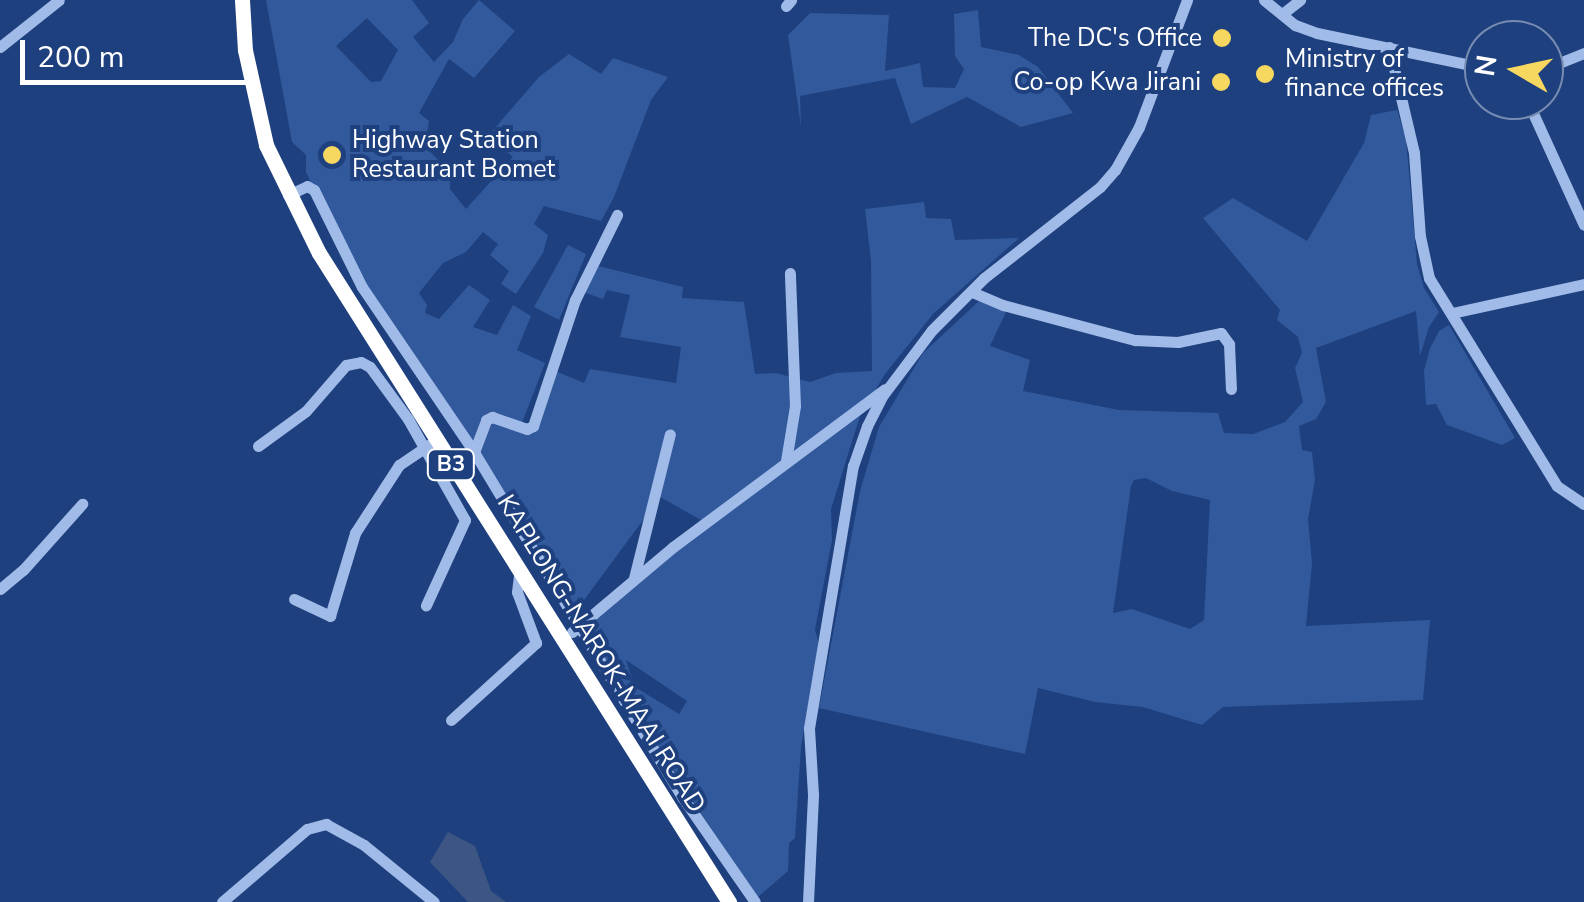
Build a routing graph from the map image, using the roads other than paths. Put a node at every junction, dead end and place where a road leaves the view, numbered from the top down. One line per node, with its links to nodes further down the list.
1 (59, 0): 7 (street)
2 (242, 0): 11 (highway, KAPLONG-NAROK-MAAI ROAD / B3)
3 (1187, 0): 18 (street)
4 (1264, 0): 6 (street)
5 (1300, 0): 6 (street)
6 (1282, 14): 8 (street)
7 (0, 47)
8 (1389, 47): 9 (street); 19 (street)
9 (1464, 64)
10 (1537, 120): 13 (street)
11 (288, 195): 14 (street); 15 (highway, KAPLONG-NAROK-MAAI ROAD / B3)
12 (617, 215): 25 (street)
13 (1583, 220)
14 (337, 241): 15 (street); 25 (street)
15 (318, 253): 23 (highway, KAPLONG-NAROK-MAAI ROAD / B3)
16 (790, 274): 26 (street)
17 (1584, 284): 19 (street)
18 (972, 292): 20 (street); 21 (street)
19 (1452, 312): 29 (street)
20 (889, 386): 26 (street); 44 (street)
21 (1231, 388)
22 (670, 434): 31 (street)
23 (430, 444): 24 (street); 27 (highway, KAPLONG-NAROK-MAAI ROAD / B3); 33 (street); 34 (street)
24 (258, 446)
25 (474, 452): 27 (street); 35 (street)
26 (786, 461): 31 (street)
27 (454, 468): 30 (highway, KAPLONG-NAROK-MAAI ROAD / B3)
28 (82, 504): 32 (street)
29 (1584, 504)
30 (520, 576): 36 (highway, KAPLONG-NAROK-MAAI ROAD / B3); 37 (street)
31 (634, 578): 35 (street)
32 (0, 589)
33 (294, 598)
34 (426, 604)
35 (577, 626): 36 (street); 38 (street)
36 (561, 642): 39 (highway, KAPLONG-NAROK-MAAI ROAD / B3)
37 (451, 720)
38 (683, 798): 39 (street); 43 (street)
39 (667, 806): 42 (highway, KAPLONG-NAROK-MAAI ROAD / B3)
40 (222, 902): 41 (street)
41 (434, 902)
42 (729, 902)
43 (755, 902)
44 (808, 902)

